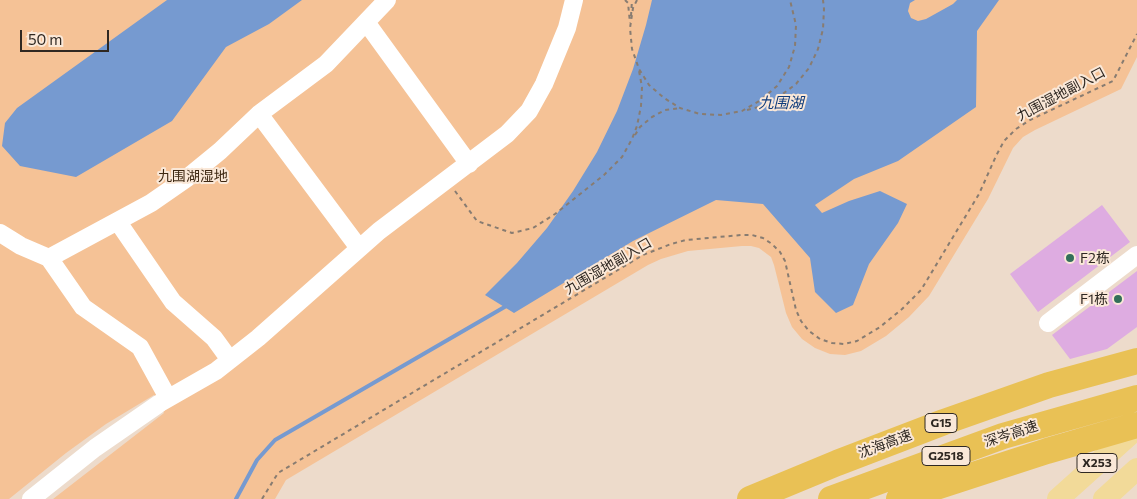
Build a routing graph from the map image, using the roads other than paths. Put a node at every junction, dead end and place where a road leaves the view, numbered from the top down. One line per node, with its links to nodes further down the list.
1 (387, 0): 3 (street)
2 (574, 0): 5 (street)
3 (366, 22): 4 (street); 5 (street)
4 (259, 114): 6 (street); 8 (street)
5 (469, 164): 8 (street)
6 (118, 222): 10 (street); 12 (street)
7 (0, 233): 10 (street)
8 (359, 248): 12 (street)
9 (1137, 255): 11 (street)
10 (49, 258): 14 (street)
11 (1048, 323)
12 (230, 360): 14 (street)
13 (1137, 361): 19 (highway, 沈海高速 / G15)
14 (168, 398): 18 (street)
15 (1137, 398): 20 (highway, 深岑高速 / G2518)
16 (1137, 427): 21 (highway); 22 (main road, X253)
17 (1137, 469): 23 (main road, X253)
18 (31, 499)
19 (750, 499)
20 (831, 499)
21 (899, 499)
22 (1058, 499)
23 (1104, 499)

